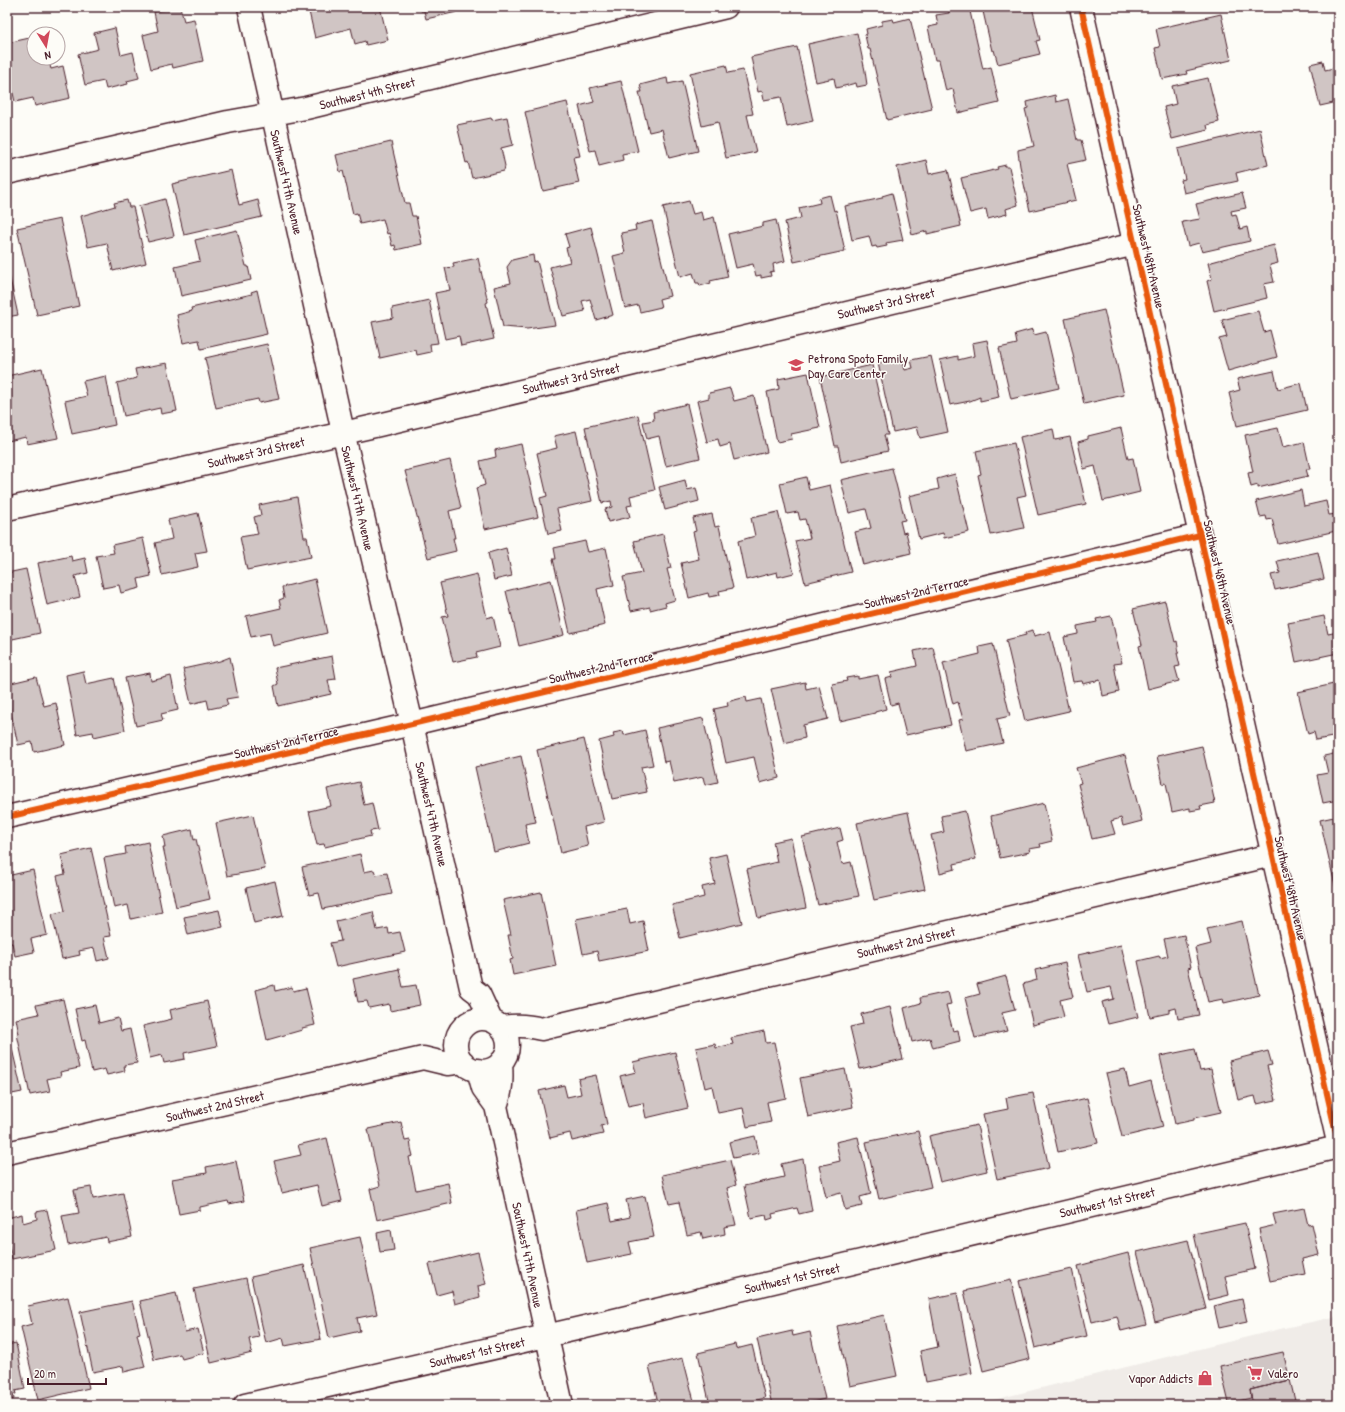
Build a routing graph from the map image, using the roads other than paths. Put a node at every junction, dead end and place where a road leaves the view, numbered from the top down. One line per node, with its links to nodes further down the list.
1 (249, 7): 4 (street, Southwest 47th Avenue)
2 (726, 7): 4 (street, Southwest 4th Street)
3 (1082, 7): 6 (street, Southwest 48th Avenue)
4 (272, 114): 5 (street, Southwest 4th Street); 7 (street, Southwest 47th Avenue)
5 (7, 174)
6 (1135, 244): 7 (street, Southwest 3rd Street); 9 (street, Southwest 48th Avenue)
7 (343, 432): 8 (street, Southwest 3rd Street); 10 (street, Southwest 47th Avenue)
8 (7, 510)
9 (1200, 535): 10 (street, Southwest 2nd Terrace); 12 (street, Southwest 48th Avenue)
10 (412, 724): 11 (street, Southwest 2nd Terrace); 13 (street, Southwest 47th Avenue)
11 (7, 817)
12 (1272, 855): 15 (street, Southwest 2nd Street); 21 (street, Southwest 48th Avenue)
13 (471, 988): 14 (street, Southwest 47th Avenue); 16 (street, Southwest 47th Avenue)
14 (496, 1024): 15 (street, Southwest 2nd Street); 16 (street); 17 (street, Southwest 47th Avenue)
15 (541, 1029): 17 (street, Southwest 2nd Street)
16 (461, 1031): 18 (street, Southwest 2nd Street); 19 (street, Southwest 47th Avenue)
17 (504, 1056): 19 (street); 20 (street, Southwest 47th Avenue)
18 (423, 1058): 19 (street, Southwest 2nd Street); 23 (street, Southwest 2nd Street)
19 (470, 1066): 20 (street, Southwest 47th Avenue)
20 (496, 1106): 24 (street, Southwest 47th Avenue)
21 (1338, 1142)
22 (1338, 1147): 24 (street, Southwest 1st Street)
23 (7, 1153)
24 (546, 1336): 25 (street, Southwest 1st Street); 26 (street, Southwest 47th Avenue)
25 (245, 1405)
26 (562, 1405)

